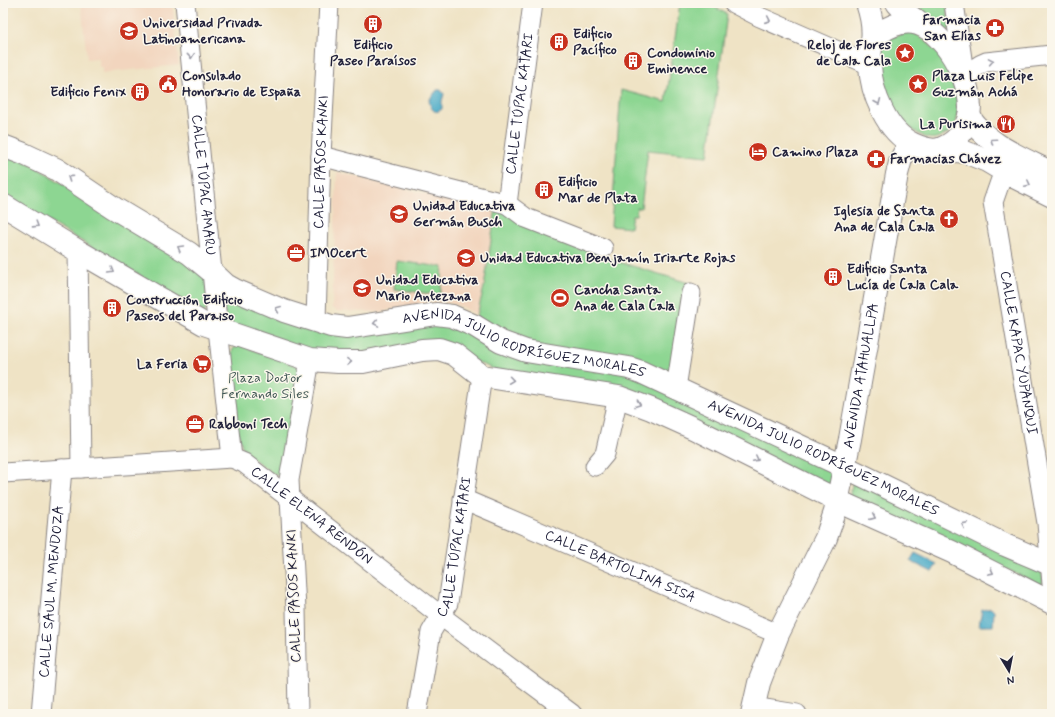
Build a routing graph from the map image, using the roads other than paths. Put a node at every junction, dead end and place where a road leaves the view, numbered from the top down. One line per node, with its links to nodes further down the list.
1 (185, 3): 27 (street, CALLE TÚPAC AMARU, one-way to 27)
2 (315, 3): 9 (street)
3 (329, 3): 9 (street, CALLE PASOS KANKI)
4 (533, 3): 23 (street, CALLE TÚPAC KATARI)
5 (733, 3): 13 (street, one-way to 13)
6 (867, 3): 11 (main road)
7 (897, 3): 10 (main road)
8 (954, 3): 14 (street)
9 (327, 22): 19 (street, CALLE PASOS KANKI)
10 (920, 24): 11 (main road); 14 (main road)
11 (872, 40): 13 (main road)
12 (1052, 55): 14 (street, one-way to 12)
13 (870, 65): 16 (main road, one-way to 16)
14 (965, 83): 15 (main road)
15 (969, 116): 18 (main road); 21 (main road, one-way to 15)
16 (910, 143): 18 (main road); 37 (main road, AVENIDA ATAHUALLPA)
17 (3, 146): 27 (main road, AVENIDA JULIO RODRÍGUEZ MORALES, one-way to 17)
18 (941, 149): 20 (main road)
19 (321, 156): 23 (street); 29 (street, CALLE PASOS KANKI)
20 (1006, 172): 22 (main road, one-way to 22); 44 (street, CALLE KAPAC YUPANQUI)
21 (1052, 173)
22 (1052, 196)
23 (507, 204): 25 (street)
24 (3, 205): 26 (main road, AVENIDA JULIO RODRÍGUEZ MORALES, one-way to 26)
25 (602, 248)
26 (78, 251): 30 (main road, AVENIDA JULIO RODRÍGUEZ MORALES, one-way to 30); 38 (street)
27 (212, 271): 29 (main road, AVENIDA JULIO RODRÍGUEZ MORALES, one-way to 27); 30 (street, CALLE TÚPAC AMARU)
28 (691, 293): 33 (street)
29 (316, 320): 33 (main road, AVENIDA JULIO RODRÍGUEZ MORALES, one-way to 29)
30 (218, 330): 31 (main road, AVENIDA JULIO RODRÍGUEZ MORALES); 35 (street, CALLE TÚPAC AMARU)
31 (310, 360): 32 (main road, AVENIDA JULIO RODRÍGUEZ MORALES, one-way to 32); 41 (street, CALLE PASOS KANKI)
32 (482, 376): 34 (main road, AVENIDA JULIO RODRÍGUEZ MORALES, one-way to 34); 42 (street, CALLE TÚPAC KATARI)
33 (676, 388): 37 (main road, AVENIDA JULIO RODRÍGUEZ MORALES)
34 (618, 397): 36 (street); 43 (main road, AVENIDA JULIO RODRÍGUEZ MORALES, one-way to 43)
35 (232, 458): 38 (street); 41 (street, CALLE ELENA RENDÓN)
36 (595, 466)
37 (845, 467): 43 (main road, AVENIDA ATAHUALLPA); 44 (main road, AVENIDA JULIO RODRÍGUEZ MORALES, one-way to 37)
38 (81, 468): 39 (street)
39 (62, 469): 40 (street); 49 (street, CALLE SAUL M. MENDOZA)
40 (3, 473)
41 (290, 498): 46 (street, CALLE ELENA RENDÓN); 50 (street, CALLE PASOS KANKI)
42 (463, 499): 46 (street, CALLE TÚPAC KATARI); 47 (street, CALLE BARTOLINA SISA)
43 (838, 501): 45 (main road, AVENIDA JULIO RODRÍGUEZ MORALES, one-way to 45); 47 (main road, AVENIDA ATAHUALLPA)
44 (1051, 571)
45 (1052, 602)
46 (441, 616): 51 (street, CALLE TÚPAC KATARI); 52 (street, CALLE ELENA RENDÓN)
47 (778, 634): 48 (main road, AVENIDA ATAHUALLPA)
48 (753, 710): 53 (street)
49 (40, 714)
50 (298, 714)
51 (417, 714)
52 (572, 714)
53 (797, 714)

